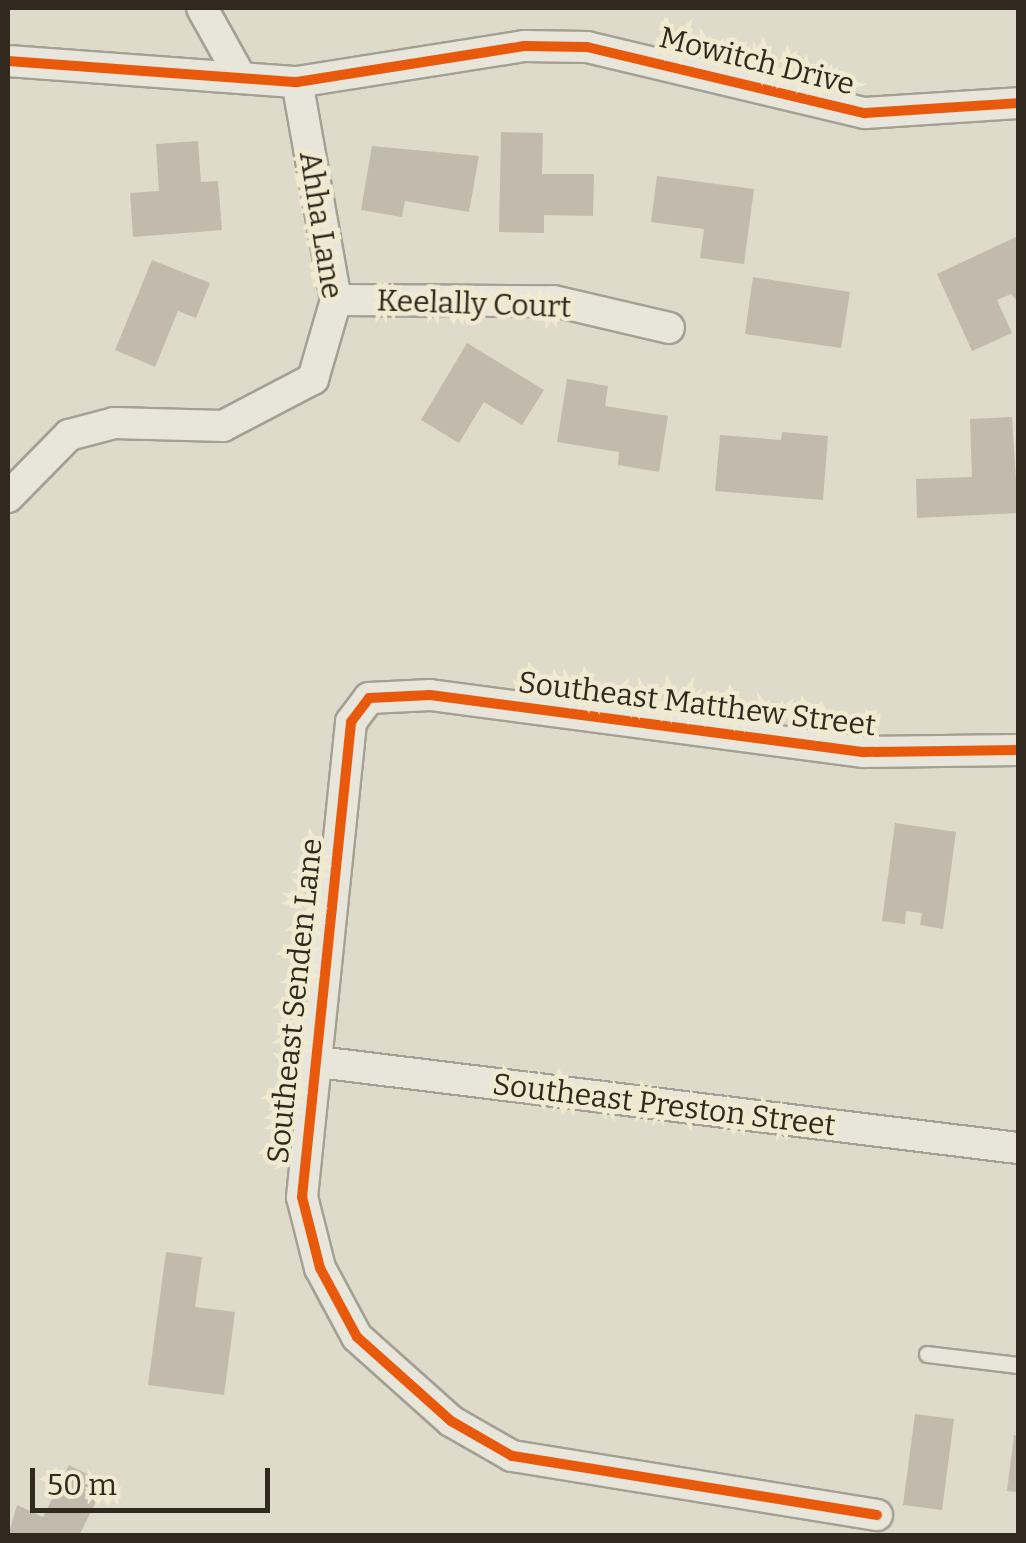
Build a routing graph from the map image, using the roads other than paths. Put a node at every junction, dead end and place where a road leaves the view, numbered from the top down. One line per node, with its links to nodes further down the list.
1 (202, 8): 3 (street)
2 (8, 60): 3 (street, Mowitch Drive)
3 (236, 71): 4 (street, Mowitch Drive)
4 (296, 82): 5 (street, Mowitch Drive); 6 (street, Ahha Lane)
5 (1018, 103)
6 (336, 300): 7 (street, Keelally Court); 8 (street, Ahha Lane)
7 (669, 328)
8 (8, 497)
9 (370, 698): 10 (street, Southeast Matthew Street); 11 (street, Southeast Senden Lane)
10 (1018, 750)
11 (310, 1061): 12 (street, Southeast Preston Street); 15 (street, Southeast Senden Lane)
12 (1018, 1148)
13 (926, 1354): 14 (lane)
14 (1018, 1364)
15 (877, 1515)

